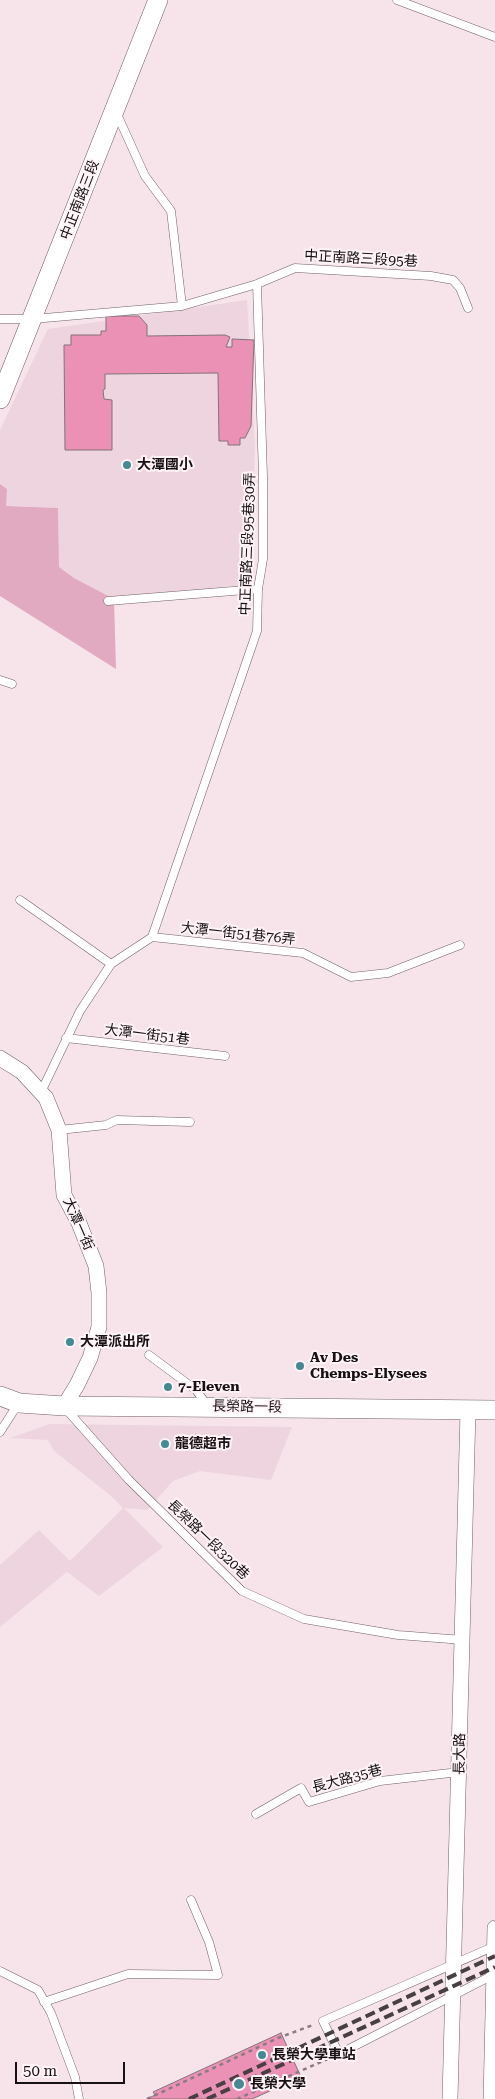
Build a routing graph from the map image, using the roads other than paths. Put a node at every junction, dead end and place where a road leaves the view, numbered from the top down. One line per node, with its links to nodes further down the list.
1 (158, 0): 4 (street, 中正南路三段)
2 (397, 0): 3 (lane)
3 (495, 37)
4 (115, 110): 6 (lane); 9 (street, 中正南路三段)
5 (257, 284): 6 (lane, 中正南路三段95巷); 7 (lane, 中正南路三段95巷); 11 (lane, 中正南路三段95巷30弄)
6 (182, 306): 9 (lane, 中正南路三段95巷)
7 (468, 308)
8 (0, 319): 9 (lane, 中正南路三段95巷)
9 (33, 319): 10 (street, 中正南路三段)
10 (0, 399)
11 (258, 589): 12 (lane); 16 (lane, 中正南路三段95巷30弄)
12 (108, 601)
13 (0, 680): 14 (lane)
14 (12, 684)
15 (20, 900): 18 (lane)
16 (152, 937): 17 (lane, 大潭一街51巷76弄); 18 (lane)
17 (460, 945)
18 (111, 964): 19 (lane)
19 (66, 1038): 20 (lane, 大潭一街51巷); 22 (lane)
20 (225, 1056)
21 (0, 1058): 22 (street, 大潭一街)
22 (41, 1092): 24 (street, 大潭一街)
23 (190, 1122): 24 (lane)
24 (60, 1130): 28 (street, 大潭一街)
25 (149, 1355): 29 (lane)
26 (0, 1396): 27 (street, 長榮路一段)
27 (19, 1403): 28 (street, 長榮路一段); 32 (lane)
28 (64, 1406): 29 (street, 長榮路一段); 33 (lane, 長榮路一段320巷)
29 (208, 1406): 30 (street, 長榮路一段)
30 (468, 1410): 31 (street, 長榮路一段); 33 (street, 長大路)
31 (495, 1410)
32 (0, 1432)
33 (463, 1640): 34 (street, 長大路)
34 (459, 1772): 35 (lane, 長大路35巷); 39 (street, 長大路)
35 (256, 1814)
36 (191, 1900): 43 (lane)
37 (495, 1928): 38 (street)
38 (495, 1946): 39 (lane); 41 (street)
39 (455, 1964): 42 (street, 長大路); 42 (lane)
40 (0, 1971): 43 (lane)
41 (495, 1974): 42 (lane); 46 (street)
42 (454, 1994): 45 (street, 長大路)
43 (44, 2002): 44 (lane)
44 (79, 2099)
45 (450, 2099)
46 (491, 2099)

